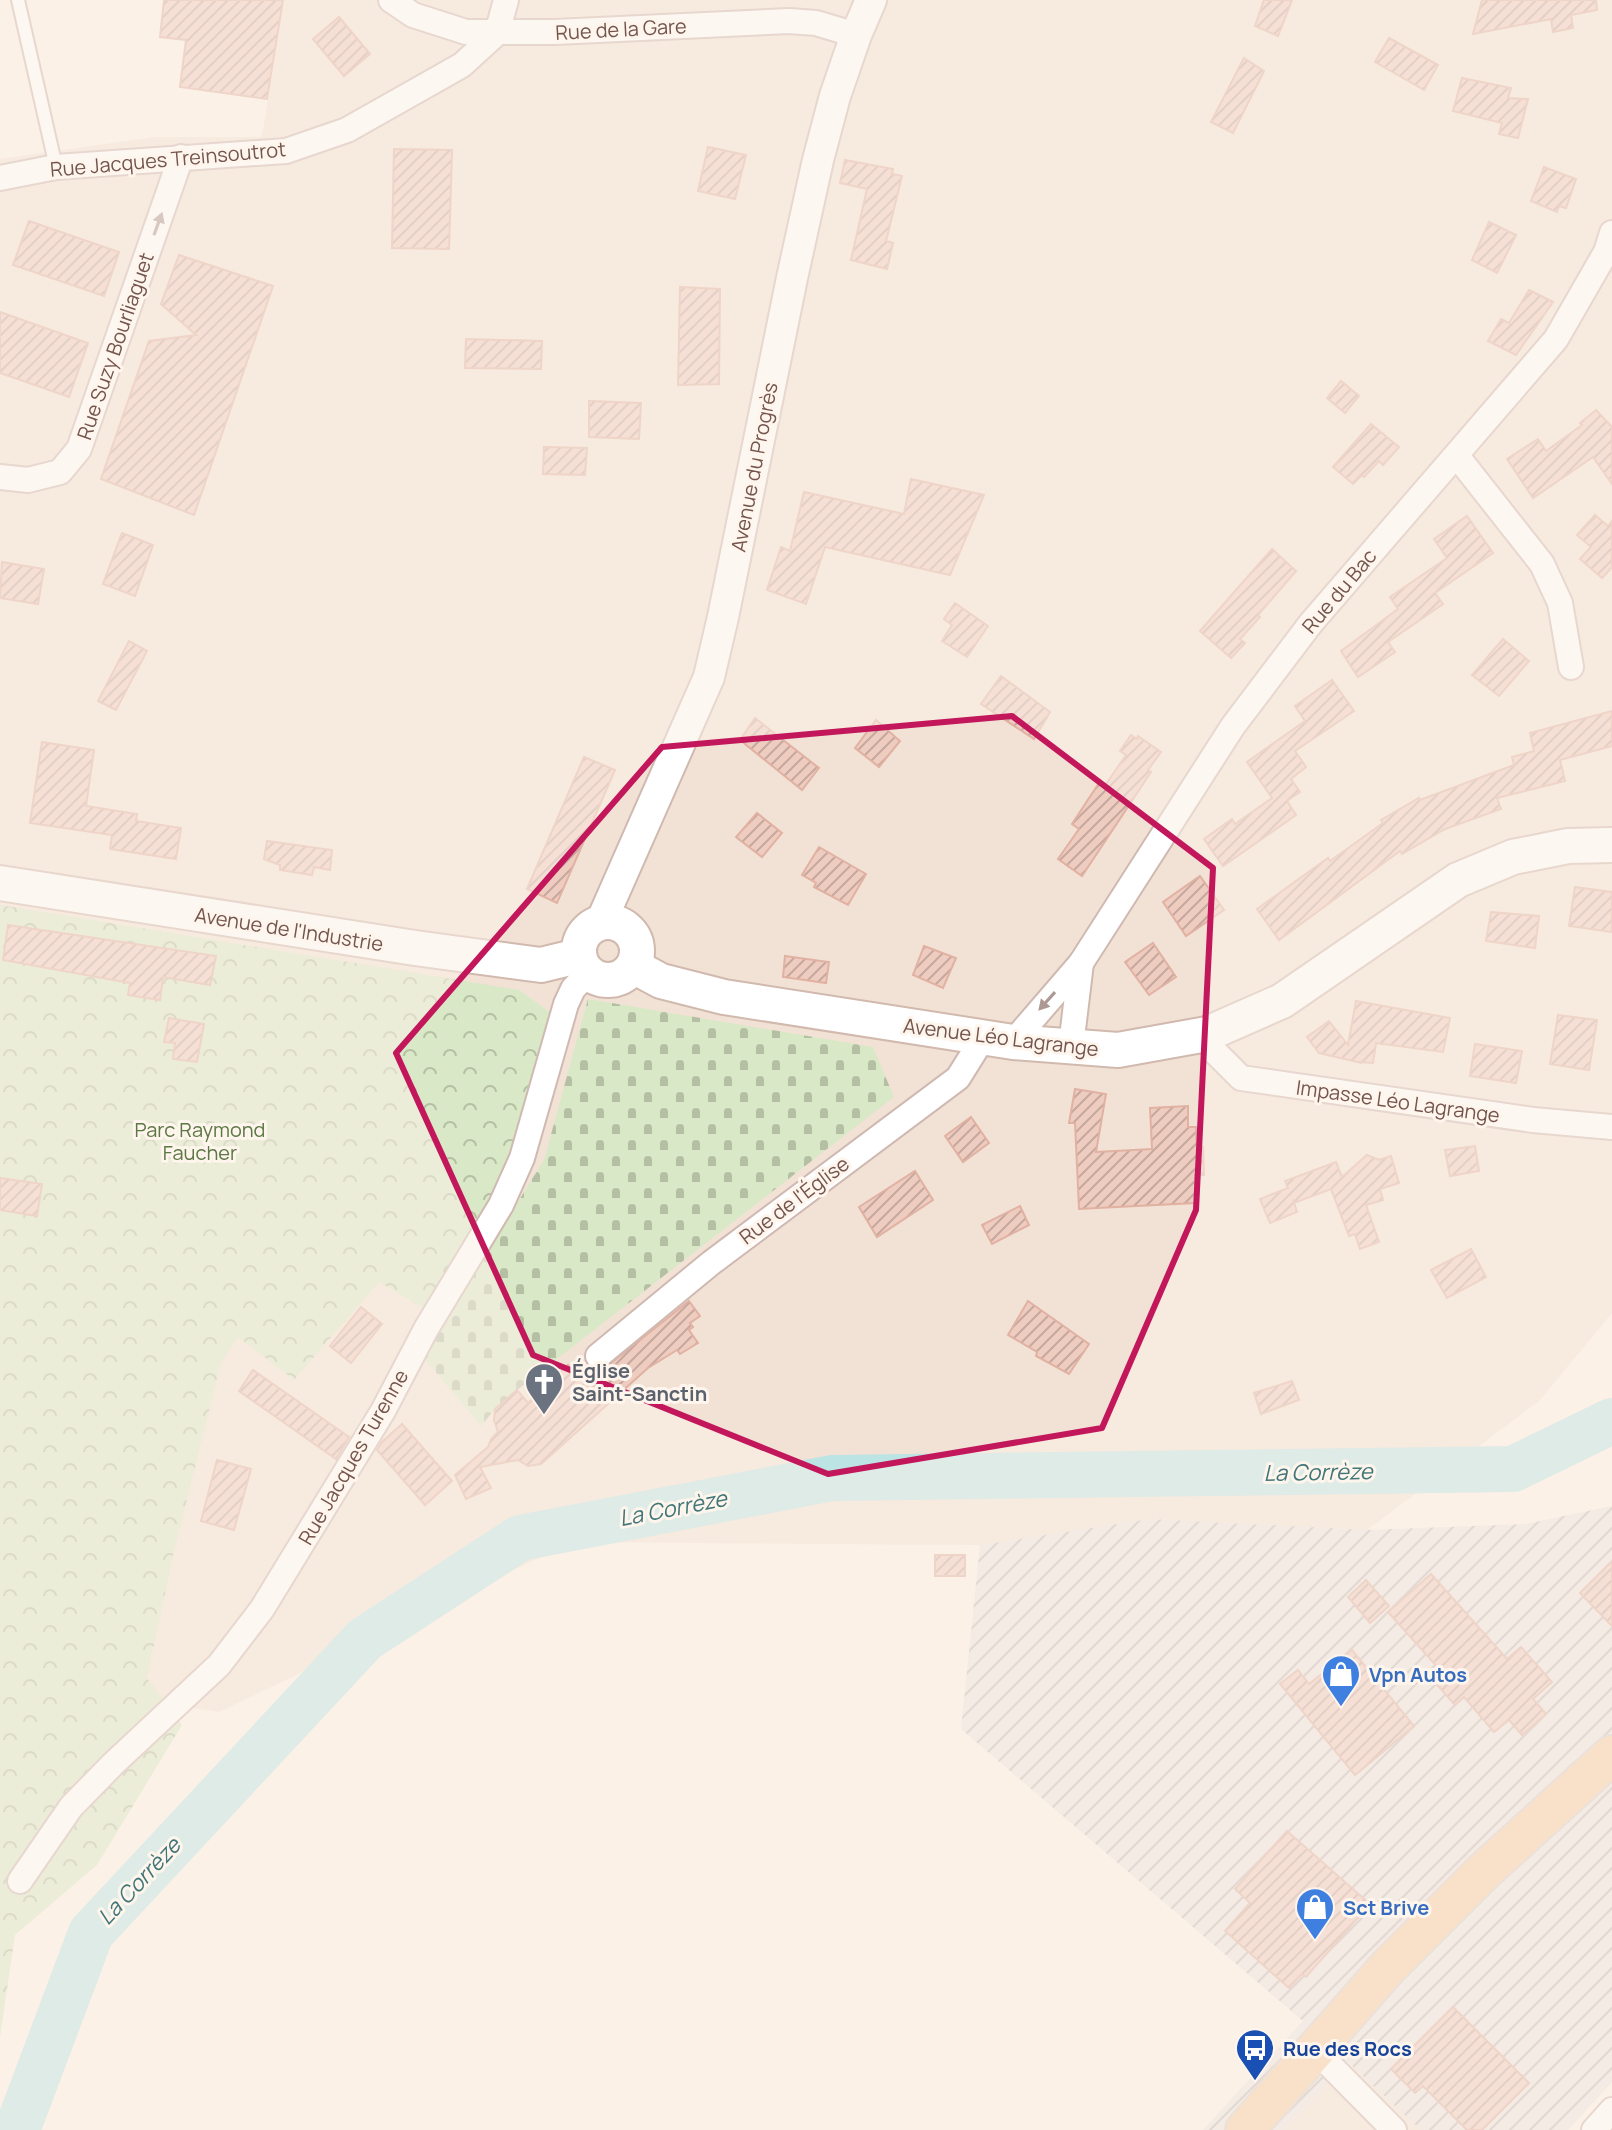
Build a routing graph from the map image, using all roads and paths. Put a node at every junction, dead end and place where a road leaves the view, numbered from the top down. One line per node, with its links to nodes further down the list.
1 (18, 0): 8 (lane)
2 (391, 0): 5 (street, Rue de la Gare)
3 (506, 0): 5 (street)
4 (871, 0): 6 (street, Avenue du Progrès)
5 (497, 33): 6 (street, Rue de la Gare); 7 (street, Rue Jacques Treinsoutrot)
6 (856, 35): 16 (street, Avenue du Progrès)
7 (181, 157): 8 (street, Rue Jacques Treinsoutrot); 12 (street, Rue Suzy Bourliaguet, one-way to 7)
8 (56, 167): 9 (street, Rue Jacques Treinsoutrot)
9 (0, 178)
10 (1612, 233): 11 (street, Rue du Bac)
11 (1457, 456): 13 (street); 17 (street, Rue du Bac)
12 (0, 477)
13 (1571, 667)
14 (1612, 845): 20 (main road, Avenue Léo Lagrange)
15 (0, 883): 18 (main road, Avenue de l'Industrie)
16 (601, 922): 18 (main road); 19 (main road)
17 (1081, 963): 21 (street, Rue du Bac, one-way to 21); 22 (street, Rue du Bac)
18 (583, 964): 19 (main road); 26 (street, Rue Jacques Turenne)
19 (633, 966): 21 (main road, Avenue Léo Lagrange)
20 (1207, 1034): 22 (main road, Avenue Léo Lagrange); 23 (street, Impasse Léo Lagrange)
21 (998, 1040): 22 (main road, Avenue Léo Lagrange); 24 (street, Rue de l'Église)
22 (1071, 1046)
23 (1612, 1127)
24 (598, 1356)
25 (1612, 1755): 27 (main road)
26 (20, 1881)
27 (1316, 2051): 29 (main road); 30 (street)
28 (1612, 2110): 31 (street)
29 (1245, 2130)
30 (1394, 2130)
31 (1594, 2130)

